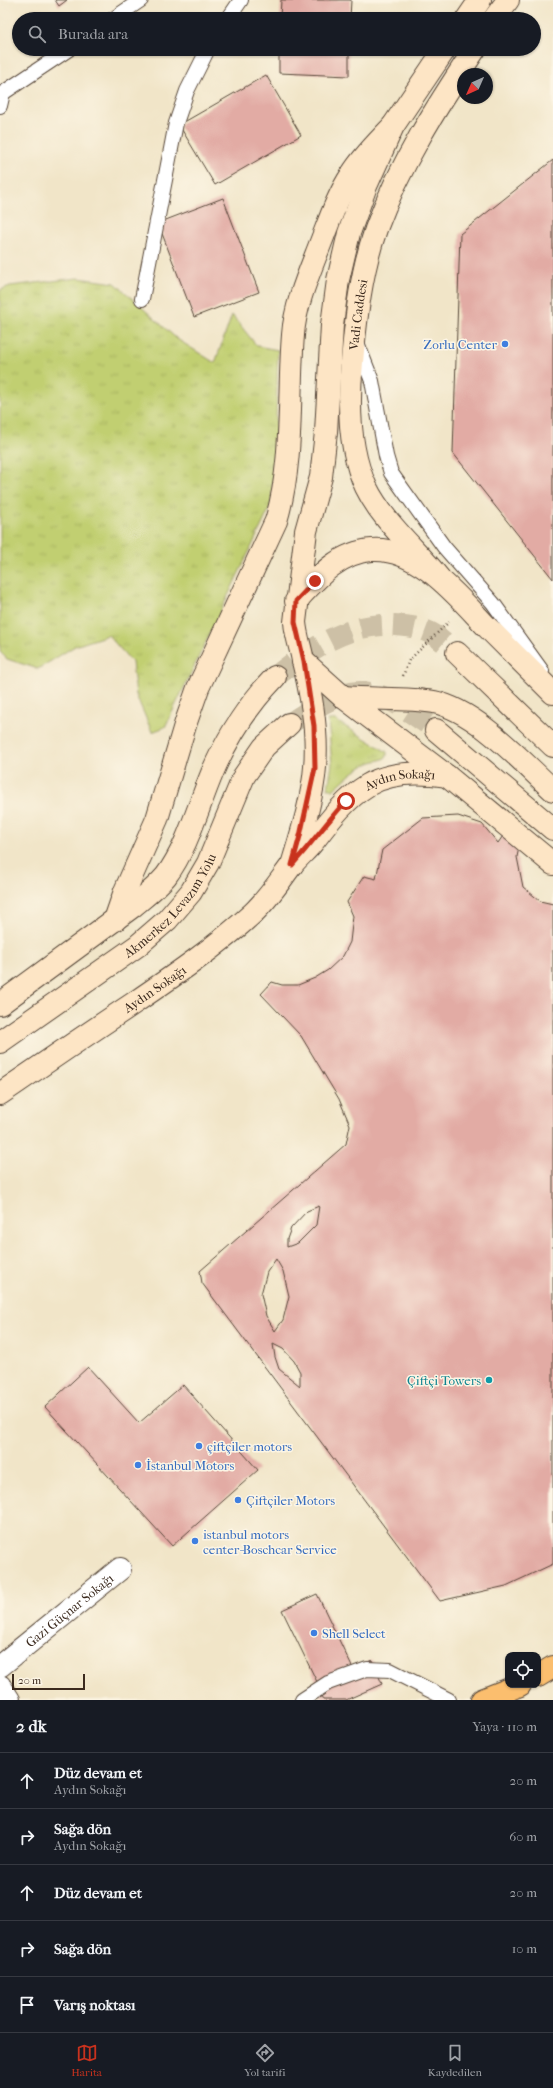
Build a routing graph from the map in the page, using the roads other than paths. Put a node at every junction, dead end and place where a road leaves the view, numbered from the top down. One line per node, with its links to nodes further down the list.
1 (141, 0): 5 (lane)
2 (240, 0): 6 (lane)
3 (480, 0): 7 (main road)
4 (508, 0): 8 (main road)
5 (123, 12)
6 (232, 12)
7 (472, 12)
8 (499, 12)
9 (58, 56): 13 (lane)
10 (204, 56): 15 (lane)
11 (440, 56): 14 (main road)
12 (469, 56): 16 (main road, Vadi Caddesi)
13 (0, 106)
14 (393, 126): 18 (main road, Aydın Sokağı); 33 (main road)
15 (142, 299)
16 (354, 334): 17 (main road, Vadi Caddesi); 22 (lane)
17 (439, 578): 18 (main road); 23 (main road)
18 (296, 601): 20 (main road, Aydın Sokağı)
19 (457, 653): 27 (main road)
20 (304, 661): 24 (main road); 32 (main road, Aydın Sokağı)
21 (275, 677): 33 (main road, Akmerkez Levazım Yolu)
22 (553, 688)
23 (553, 693)
24 (343, 697): 28 (main road); 29 (main road)
25 (289, 724): 35 (main road, Akmerkez Levazım Yolu)
26 (436, 730): 30 (main road)
27 (553, 746)
28 (447, 776): 31 (main road); 32 (main road, Aydın Sokağı)
29 (553, 790)
30 (553, 829)
31 (553, 864)
32 (292, 865): 36 (main road, Aydın Sokağı)
33 (115, 920): 34 (main road, Akmerkez Levazım Yolu)
34 (0, 1004)
35 (0, 1042)
36 (0, 1094)
37 (120, 1570): 39 (street, Gazi Güçnar Sokağı)
38 (553, 1661): 42 (main road)
39 (0, 1666)
40 (553, 1667): 43 (main road)
41 (553, 1671): 44 (main road)
42 (541, 1673)
43 (541, 1674)
44 (541, 1675)
45 (0, 1686): 47 (street)
46 (512, 1688): 50 (main road)
47 (9, 1700)
48 (302, 1700): 49 (lane)
49 (449, 1700)
50 (482, 1700)

